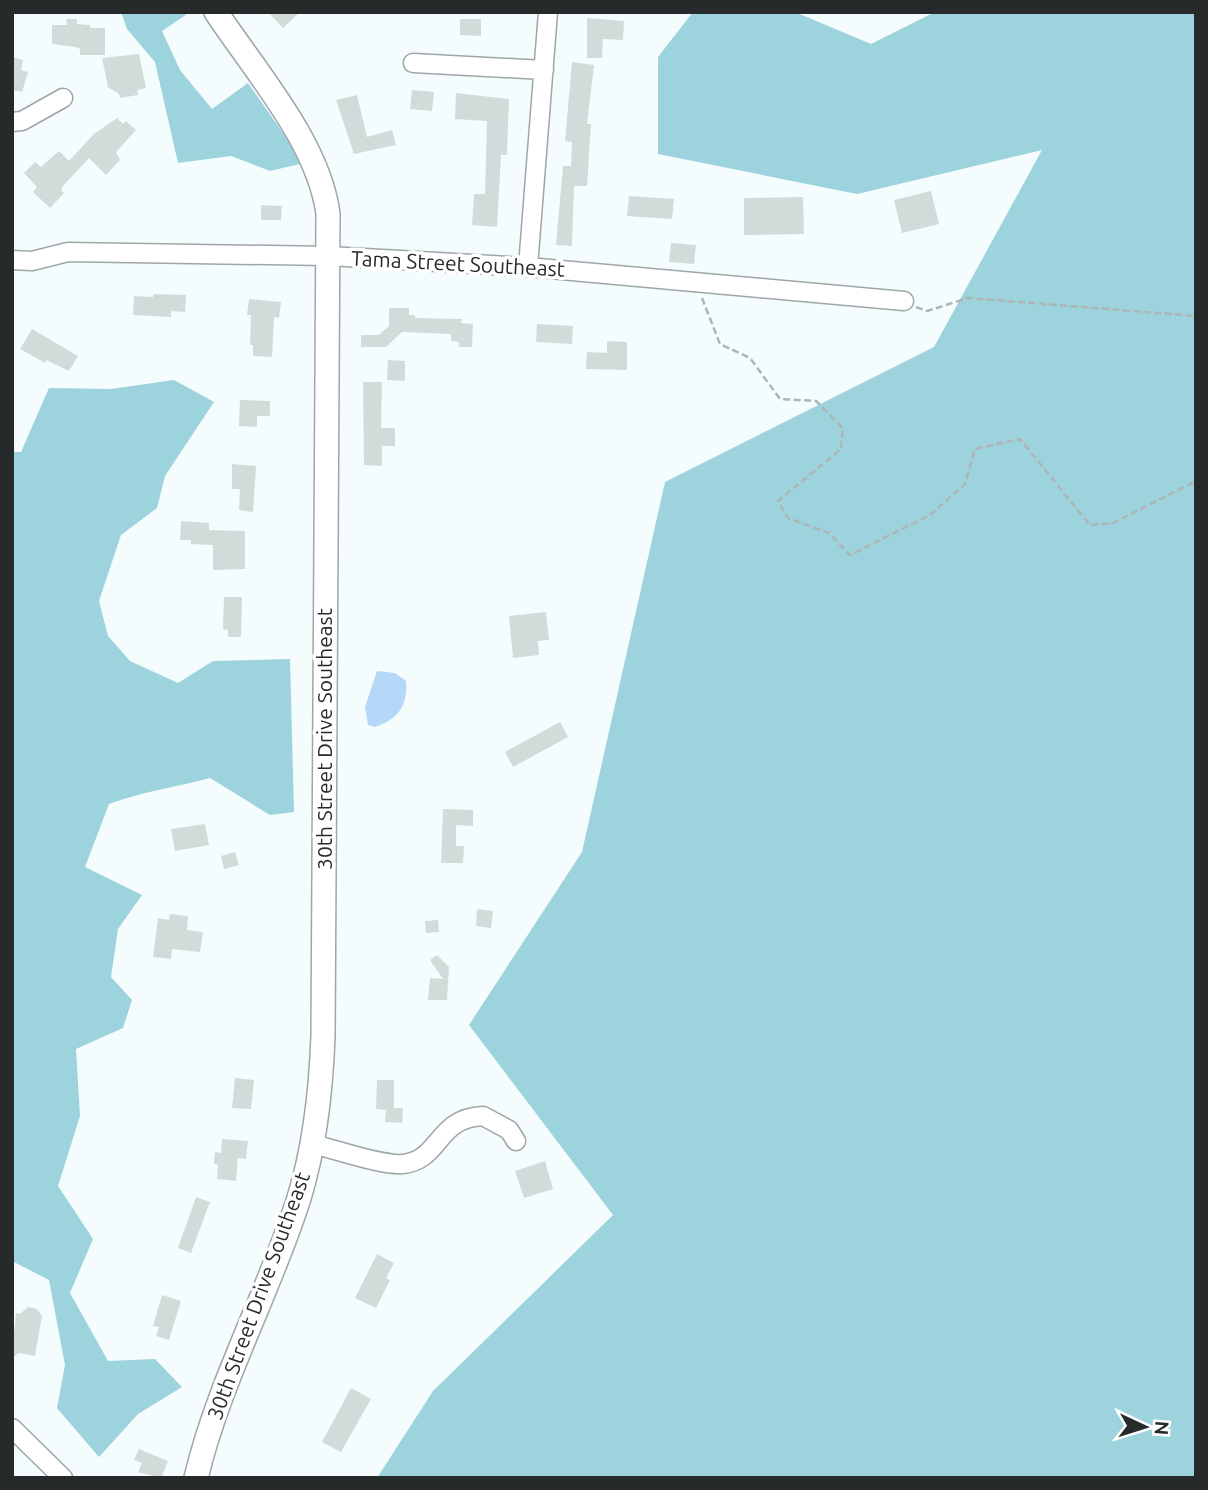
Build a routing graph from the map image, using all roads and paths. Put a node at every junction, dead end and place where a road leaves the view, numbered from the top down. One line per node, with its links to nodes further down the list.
1 (216, 12): 7 (main road, 30th Street Drive Southeast)
2 (548, 12): 4 (street)
3 (412, 63): 4 (street)
4 (544, 70): 9 (street)
5 (63, 97): 6 (street)
6 (12, 122)
7 (328, 256): 8 (street, Tama Street Southeast); 9 (street, Tama Street Southeast); 15 (main road, 30th Street Drive Southeast)
8 (12, 260)
9 (528, 267): 10 (street, Tama Street Southeast)
10 (696, 281): 11 (street, Tama Street Southeast); 13 (path)
11 (904, 301): 12 (path)
12 (1196, 316)
13 (1196, 481)
14 (516, 1142): 15 (street)
15 (312, 1144): 18 (main road, 30th Street Drive Southeast)
16 (12, 1428): 17 (street)
17 (63, 1478)
18 (196, 1478)

